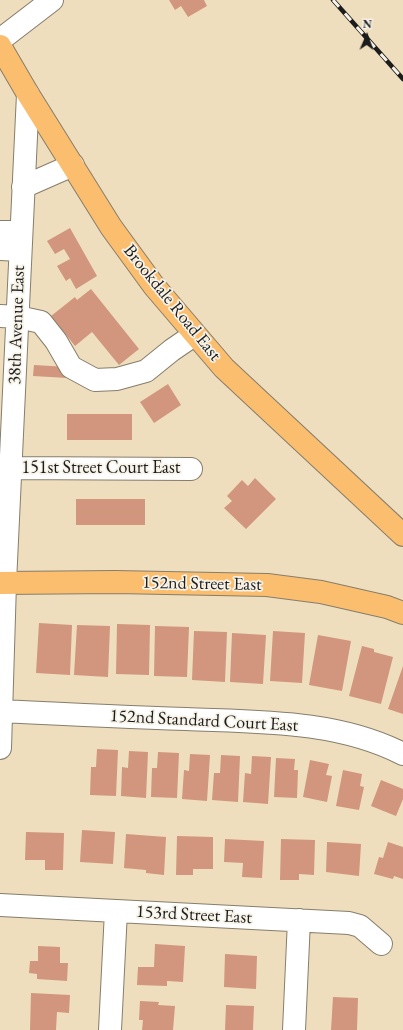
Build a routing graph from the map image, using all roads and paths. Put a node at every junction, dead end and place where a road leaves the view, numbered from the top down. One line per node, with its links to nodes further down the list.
1 (52, 0): 2 (street)
2 (0, 40)
3 (0, 46): 4 (main road, Brookdale Road East)
4 (28, 94): 5 (main road, Brookdale Road East); 6 (street, 38th Avenue East)
5 (73, 165): 6 (street); 9 (main road, Brookdale Road East)
6 (23, 187): 7 (street, 38th Avenue East)
7 (10, 241): 8 (street, 38th Avenue East)
8 (9, 316): 9 (street); 10 (street, 38th Avenue East)
9 (194, 335): 12 (main road, Brookdale Road East)
10 (11, 468): 11 (street, 151st Street Court East); 14 (street, 38th Avenue East)
11 (191, 469)
12 (396, 528): 13 (main road, Brookdale Road East)
13 (403, 551)
14 (3, 583): 15 (main road, 152nd Street East); 16 (street, 38th Avenue East)
15 (402, 607)
16 (2, 711): 17 (street, 38th Avenue East); 18 (street, 152nd Standard Court East)
17 (0, 748)
18 (403, 754)
19 (0, 905): 20 (street, 153rd Street East)
20 (116, 911): 21 (street, 153rd Street East); 23 (street)
21 (299, 920): 22 (street, 153rd Street East); 24 (street)
22 (381, 944)
23 (110, 1030)
24 (294, 1030)

